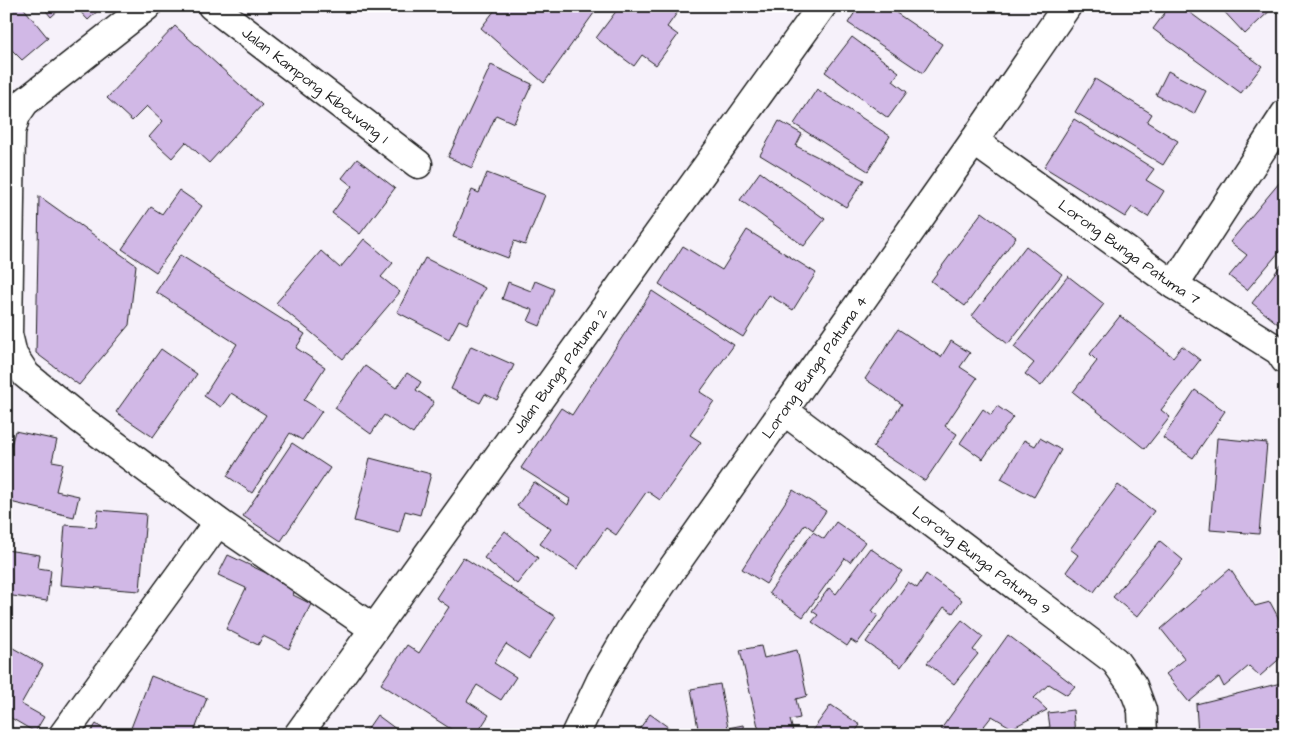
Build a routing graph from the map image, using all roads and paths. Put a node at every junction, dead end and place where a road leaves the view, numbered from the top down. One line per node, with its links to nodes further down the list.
1 (147, 6): 11 (street)
2 (212, 6): 7 (street, Jalan Kampong Kibouvang 1)
3 (822, 6): 12 (street, Jalan Bunga Patuma 2)
4 (1067, 6): 6 (street, Lorong Bunga Patuma 4)
5 (1285, 114): 8 (street)
6 (974, 141): 8 (street, Lorong Bunga Patuma 7); 10 (street, Lorong Bunga Patuma 4)
7 (418, 164)
8 (1174, 285): 9 (street, Lorong Bunga Patuma 7)
9 (1285, 360)
10 (783, 410): 15 (street, Lorong Bunga Patuma 4); 16 (street, Lorong Bunga Patuma 9)
11 (218, 522): 12 (street); 13 (street)
12 (374, 629): 14 (street, Jalan Bunga Patuma 2)
13 (63, 735)
14 (298, 735)
15 (575, 735)
16 (1143, 735)

